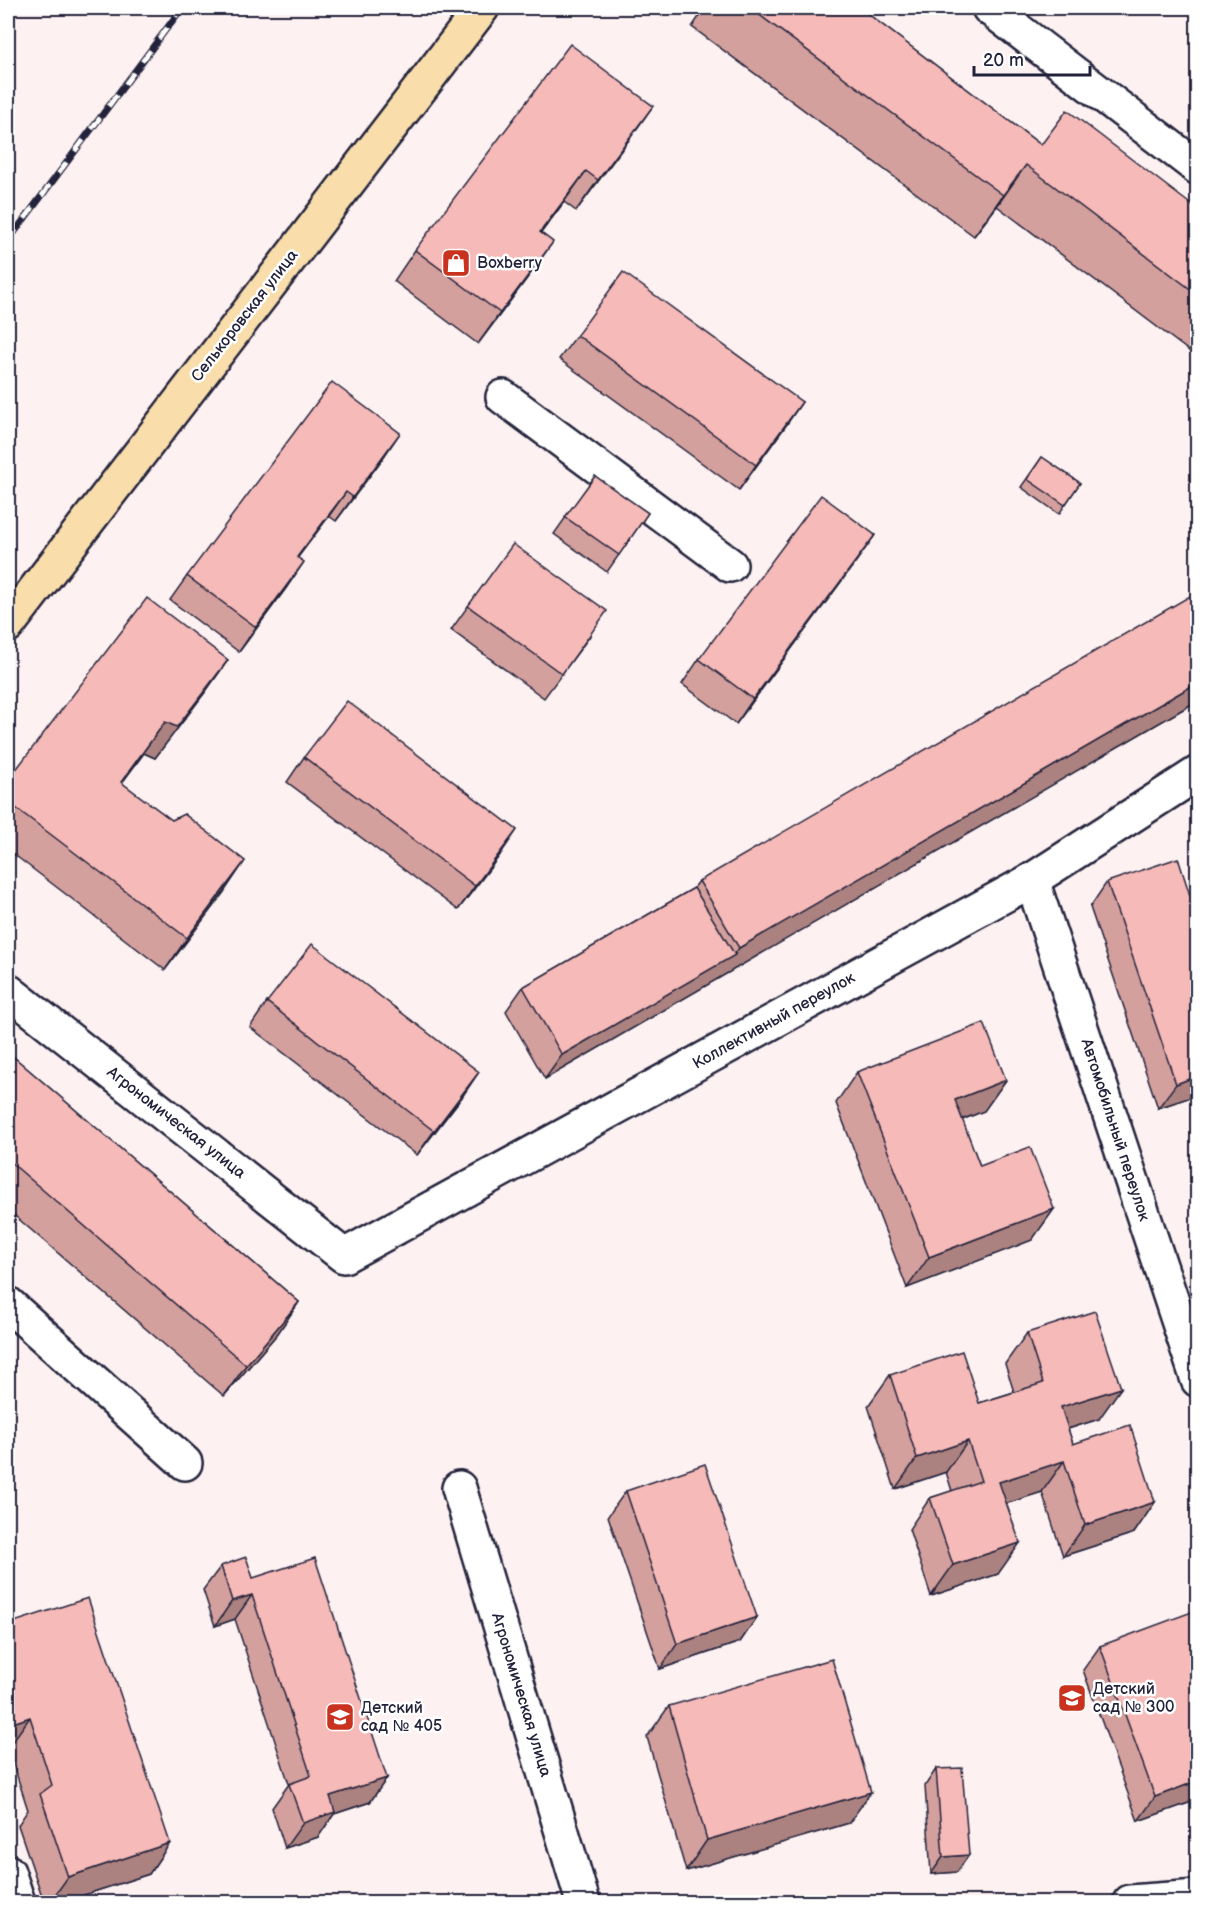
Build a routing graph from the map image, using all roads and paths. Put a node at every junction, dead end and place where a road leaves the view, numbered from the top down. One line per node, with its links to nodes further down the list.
1 (482, 8): 6 (main road, Селькоровская улица)
2 (1004, 12): 3 (street)
3 (1197, 168)
4 (503, 397): 5 (street)
5 (730, 565)
6 (8, 625)
7 (1197, 773): 8 (street, Коллективный переулок)
8 (1032, 880): 10 (street, Коллективный переулок); 12 (street, Автомобильный переулок)
9 (8, 991): 10 (street, Агрономическая улица)
10 (344, 1256)
11 (8, 1304): 13 (street)
12 (1197, 1380)
13 (185, 1463)
14 (459, 1488): 18 (street, Агрономическая улица)
15 (8, 1872): 17 (street)
16 (1197, 1897): 19 (street)
17 (18, 1902)
18 (583, 1902)
19 (1130, 1902)

